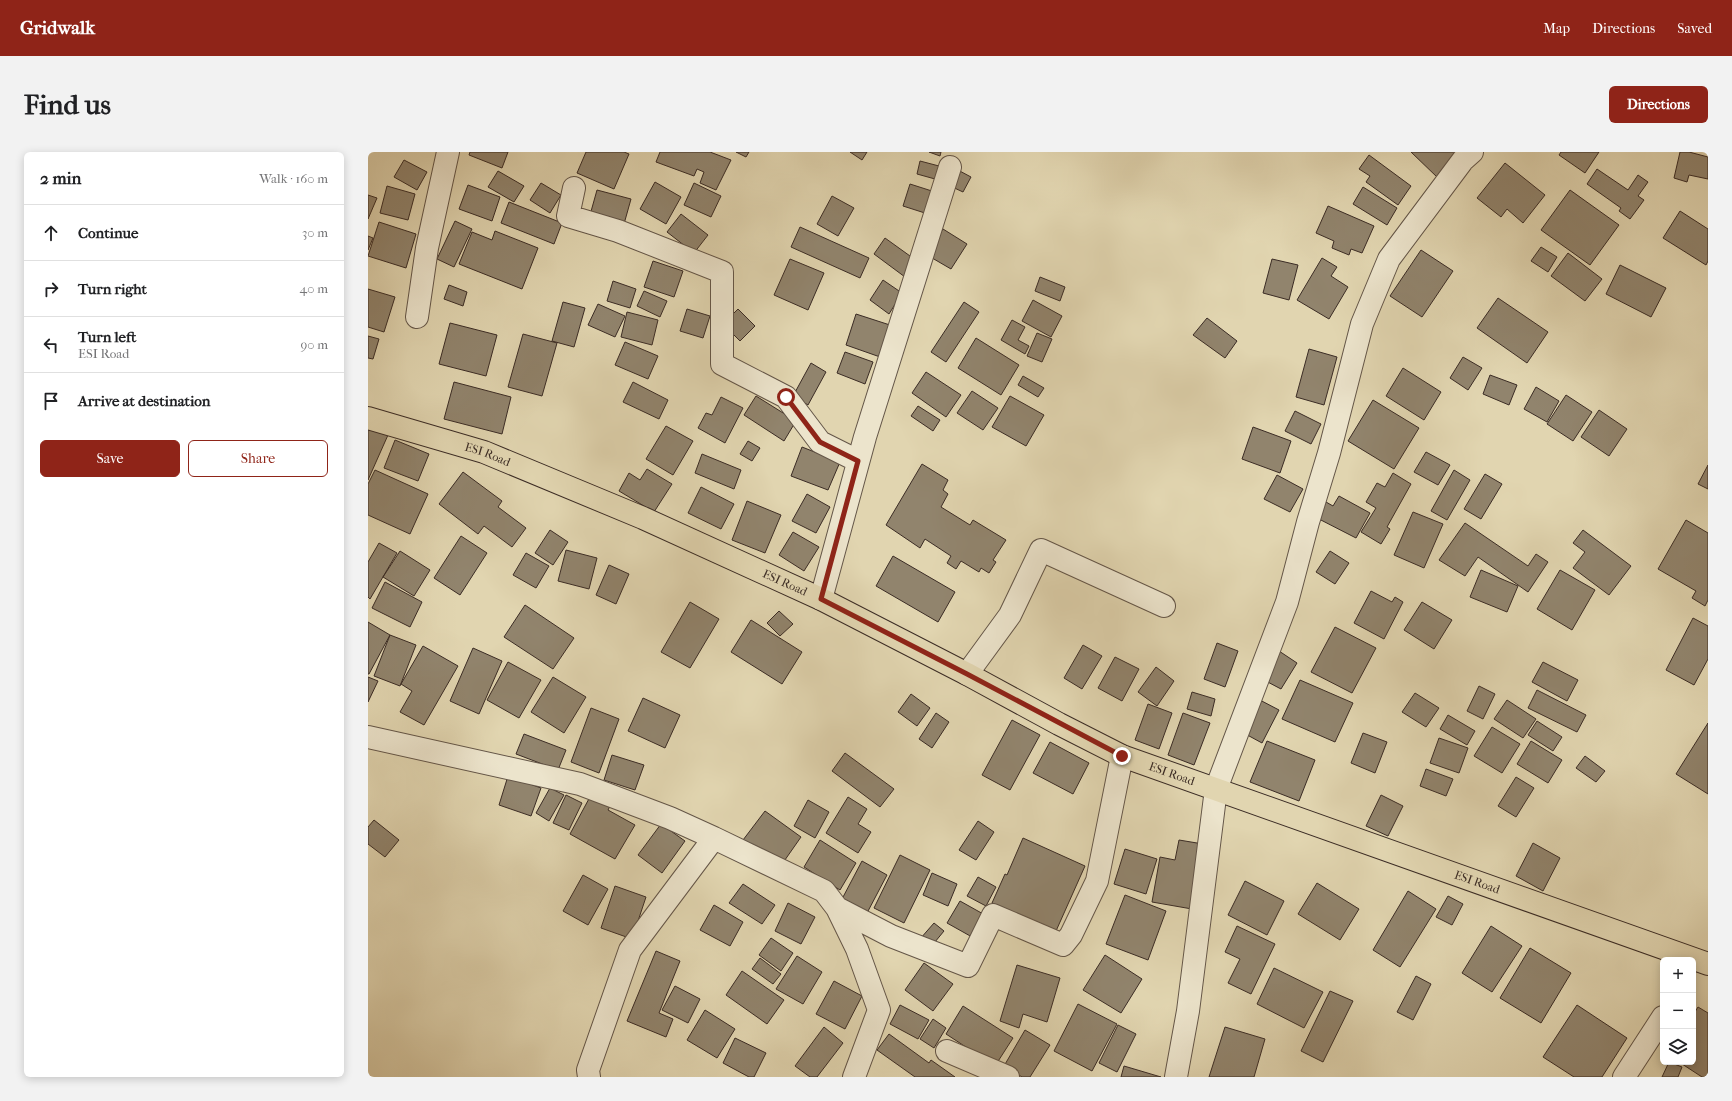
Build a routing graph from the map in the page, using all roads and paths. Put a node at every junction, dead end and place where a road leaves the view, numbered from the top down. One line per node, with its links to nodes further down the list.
1 (448, 152): 5 (street)
2 (1472, 152): 13 (street)
3 (950, 167): 7 (street)
4 (574, 188): 7 (street)
5 (416, 317)
6 (368, 418): 8 (main road, ESI Road)
7 (858, 461): 8 (street)
8 (821, 599): 10 (main road, ESI Road)
9 (1164, 606): 10 (street)
10 (967, 674): 12 (main road, ESI Road)
11 (368, 737): 14 (street)
12 (1122, 756): 13 (main road, ESI Road); 15 (street)
13 (1216, 789): 16 (main road, ESI Road); 22 (street)
14 (714, 838): 15 (street); 19 (street)
15 (837, 908): 20 (street)
16 (1700, 965)
17 (1660, 1022): 23 (street)
18 (947, 1051): 21 (street)
19 (589, 1077)
20 (854, 1077)
21 (1008, 1077)
22 (1176, 1077)
23 (1624, 1077)

